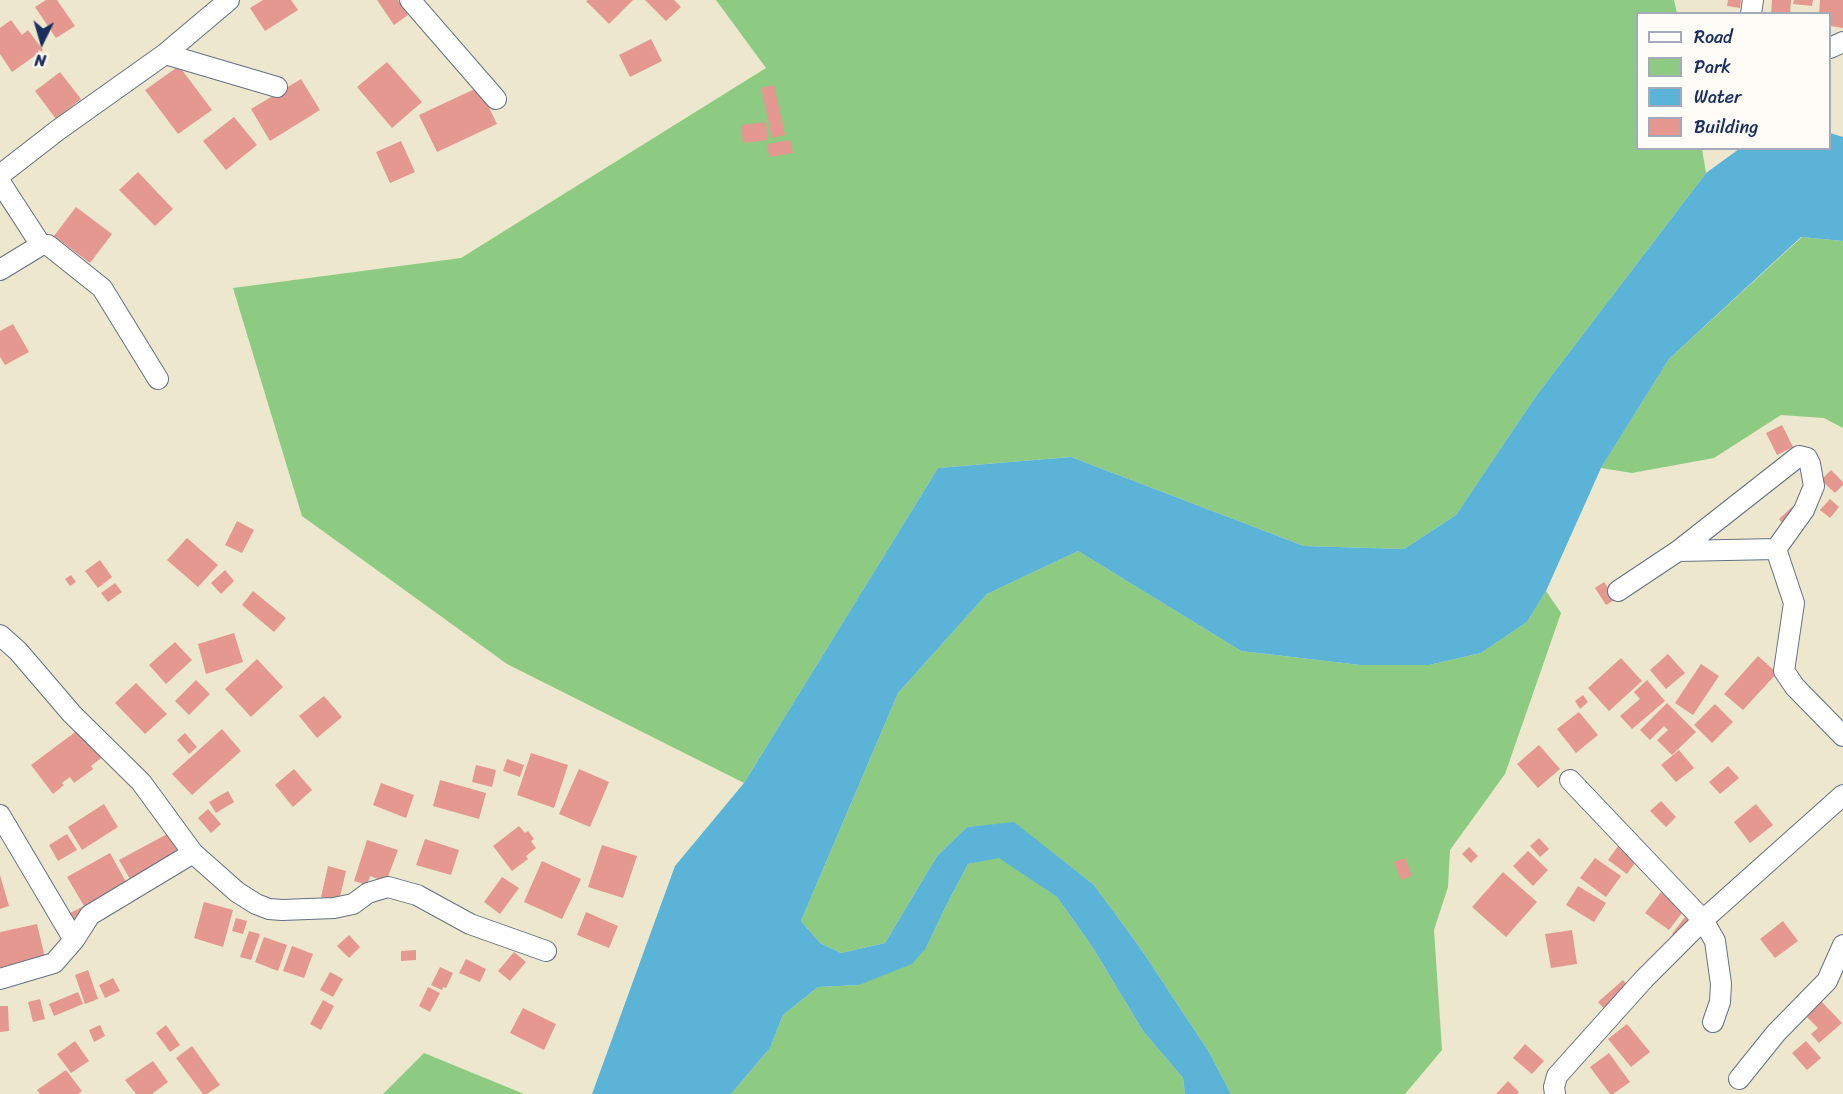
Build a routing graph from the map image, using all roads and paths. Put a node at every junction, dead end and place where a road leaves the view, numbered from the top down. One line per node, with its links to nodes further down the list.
1 (229, 0): 3 (street)
2 (410, 0): 5 (street)
3 (165, 54): 4 (street); 6 (street)
4 (277, 87)
5 (496, 99)
6 (0, 175)
7 (0, 182): 8 (street)
8 (41, 245): 9 (street); 10 (street)
9 (0, 270)
10 (158, 379)
11 (1776, 549): 12 (street); 12 (street); 15 (street)
12 (1678, 551): 13 (street)
13 (1618, 591)
14 (0, 635): 19 (street)
15 (1843, 736)
16 (1570, 780): 20 (street)
17 (1843, 795): 20 (street)
18 (0, 815): 21 (street)
19 (193, 853): 21 (street); 23 (street)
20 (1703, 920): 25 (street); 27 (street)
21 (74, 940): 24 (street)
22 (1843, 945): 26 (street)
23 (546, 951)
24 (0, 979)
25 (1713, 1023)
26 (1739, 1079)
27 (1555, 1094)

